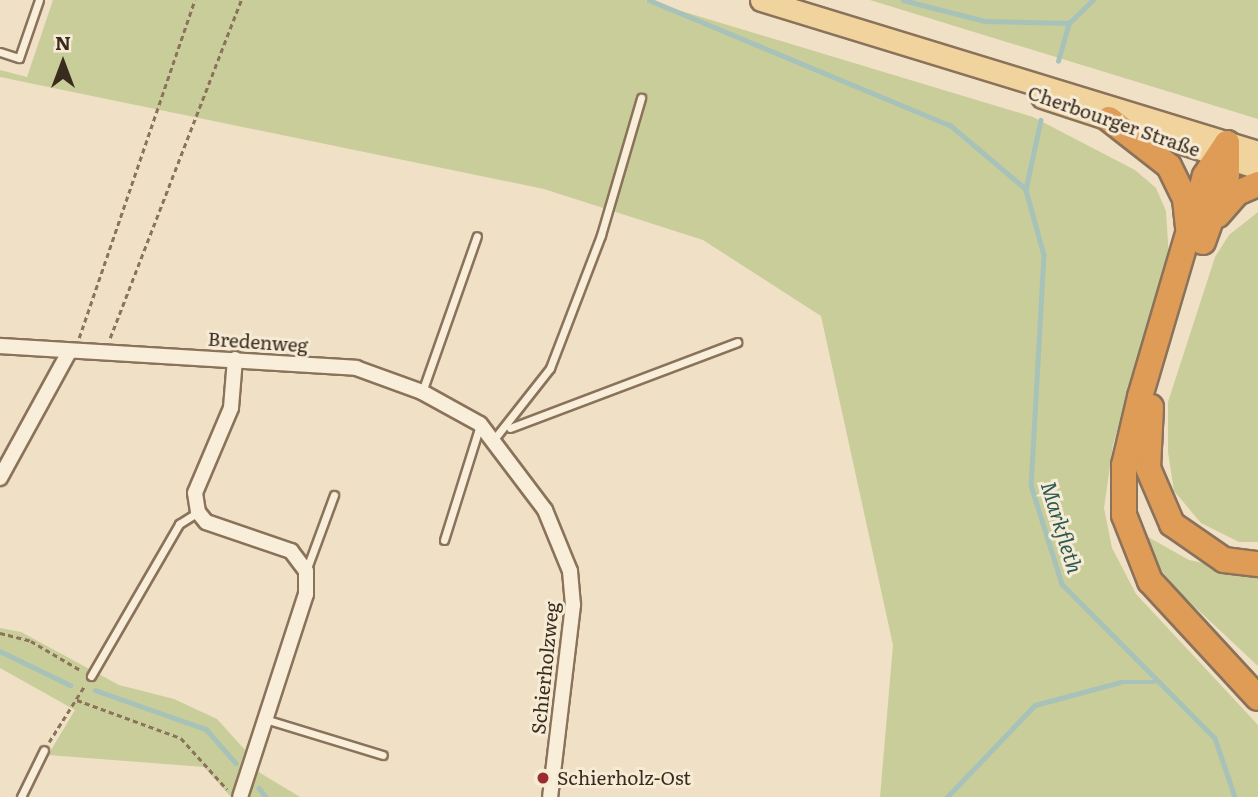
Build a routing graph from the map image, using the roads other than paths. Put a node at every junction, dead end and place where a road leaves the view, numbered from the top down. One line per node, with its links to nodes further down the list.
1 (39, 0): 3 (lane)
2 (761, 0): 4 (main road, Cherbourger Straße)
3 (0, 52)
4 (972, 68): 6 (main road, Cherbourger Straße); 7 (main road, Cherbourger Straße); 9 (main road, Cherbourger Straße)
5 (642, 98): 21 (lane)
6 (1109, 119): 9 (main road, Cherbourger Straße); 14 (highway)
7 (1258, 138)
8 (1258, 152): 9 (main road, Cherbourger Straße)
9 (1224, 153): 10 (main road, Cherbourger Straße); 13 (highway); 14 (highway)
10 (1258, 168)
11 (1258, 184): 13 (highway)
12 (477, 236): 19 (lane)
13 (1201, 246): 27 (highway)
14 (1181, 268): 30 (highway)
15 (737, 342): 21 (lane)
16 (0, 346): 17 (street, Bredenweg)
17 (69, 352): 18 (street, Bredenweg); 23 (street)
18 (235, 359): 19 (street, Bredenweg); 25 (street)
19 (422, 392): 20 (street, Bredenweg)
20 (480, 424): 22 (street, Bredenweg); 26 (lane)
21 (509, 428): 22 (lane)
22 (495, 438): 36 (street, Schierholzweg)
23 (0, 478)
24 (334, 495): 28 (lane)
25 (198, 512): 28 (street); 29 (lane)
26 (444, 540)
27 (1258, 564)
28 (306, 571): 31 (street)
29 (91, 676)
30 (1258, 698)
31 (264, 719): 33 (lane); 35 (street)
32 (44, 750): 34 (lane)
33 (383, 755)
34 (21, 797)
35 (240, 797)
36 (550, 797)

